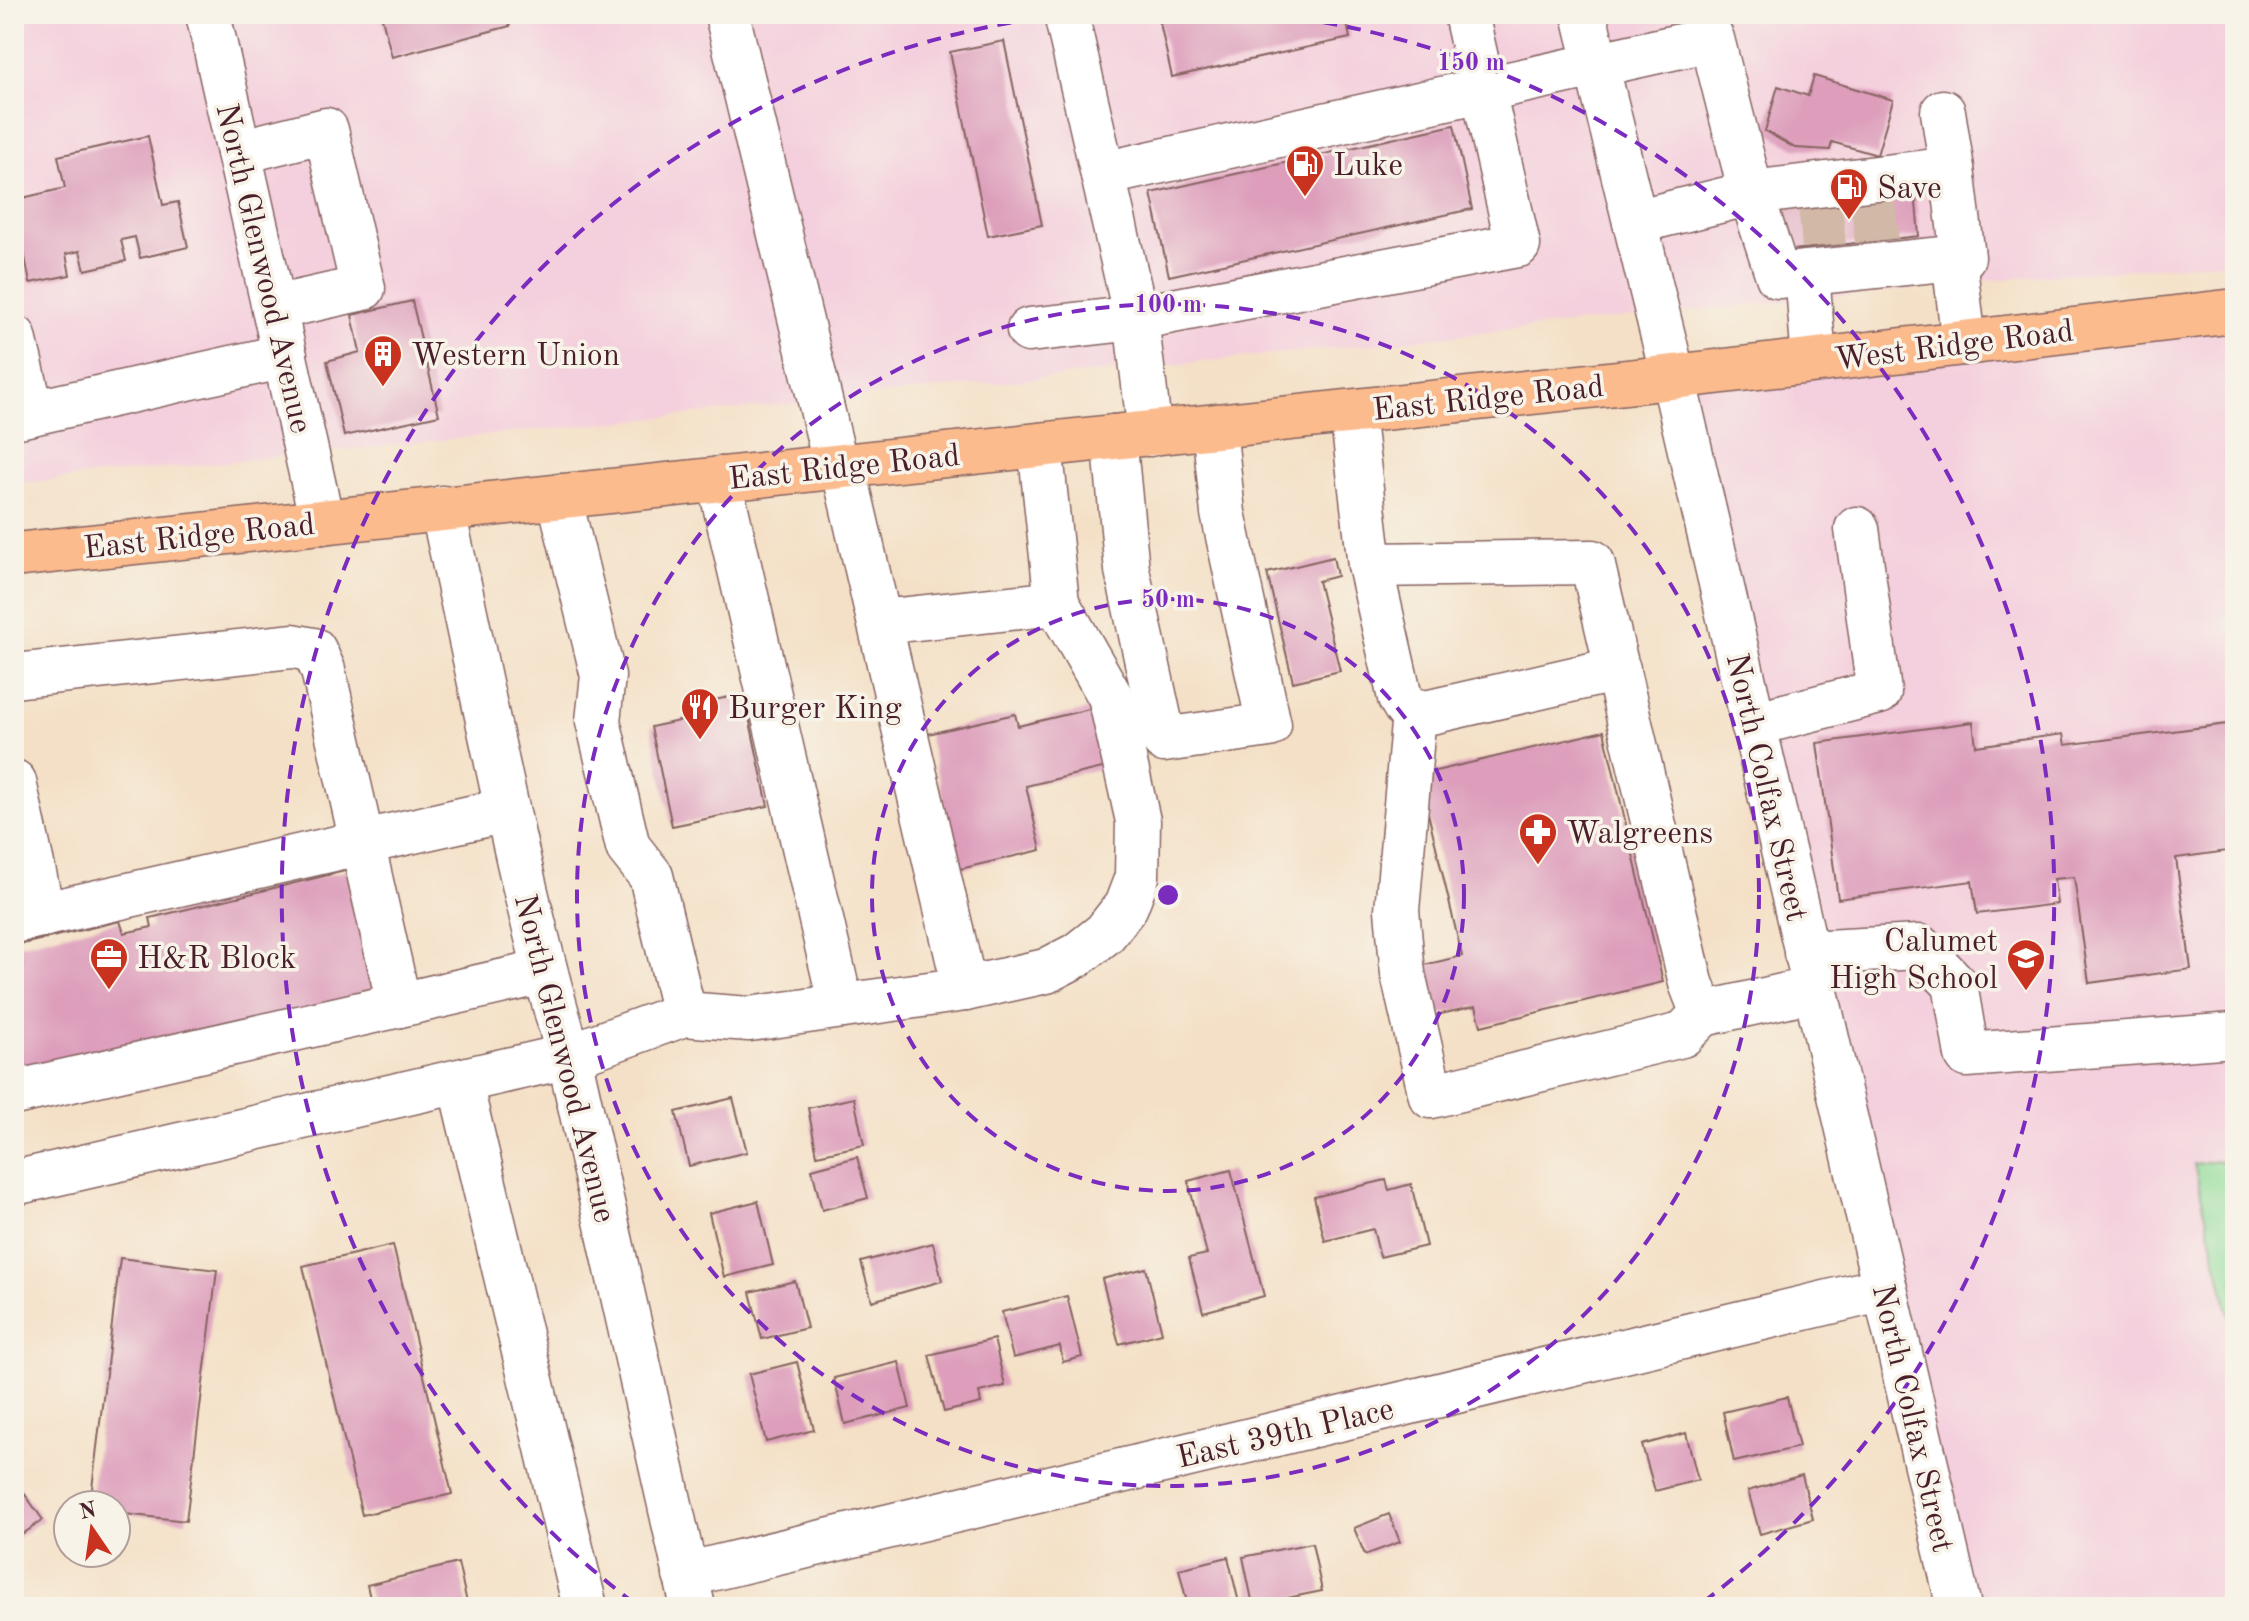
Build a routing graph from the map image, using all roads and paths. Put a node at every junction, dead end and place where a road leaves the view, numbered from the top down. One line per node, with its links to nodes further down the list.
1 (208, 14): 9 (street, North Glenwood Avenue)
2 (727, 14): 30 (street)
3 (1066, 14): 11 (street)
4 (1466, 14): 7 (street)
5 (1584, 14): 6 (street, North Colfax Street)
6 (1596, 63): 7 (street); 12 (street); 13 (street, North Colfax Street)
7 (1483, 88): 11 (street); 18 (street)
8 (1943, 112): 10 (street)
9 (239, 152): 16 (street, North Glenwood Avenue); 16 (street)
10 (1952, 169): 14 (street); 15 (street)
11 (1103, 174): 18 (street)
12 (1751, 193): 13 (street); 14 (street); 14 (street)
13 (1635, 222): 24 (street, North Colfax Street)
14 (1819, 236): 15 (street); 23 (street)
15 (1954, 258): 21 (street)
16 (274, 308): 22 (street, North Glenwood Avenue)
17 (2235, 311): 21 (main road, West Ridge Road)
18 (1136, 318): 19 (street); 28 (street)
19 (1029, 330)
20 (14, 337): 26 (street)
21 (1964, 343): 23 (main road, West Ridge Road)
22 (285, 356): 26 (street); 34 (street, North Glenwood Avenue)
23 (1814, 360): 24 (main road, West Ridge Road)
24 (1673, 377): 25 (main road, East Ridge Road); 43 (street, North Colfax Street)
25 (1352, 412): 27 (main road, East Ridge Road); 37 (street)
26 (23, 415)
27 (1214, 427): 28 (main road, East Ridge Road); 28 (street)
28 (1132, 435): 29 (main road, East Ridge Road)
29 (1040, 445): 30 (main road, East Ridge Road); 38 (street)
30 (840, 466): 31 (main road, East Ridge Road); 39 (street)
31 (719, 479): 32 (main road, East Ridge Road); 52 (street)
32 (559, 496): 33 (main road, East Ridge Road); 53 (street)
33 (442, 508): 34 (main road, East Ridge Road); 45 (street, North Glenwood Avenue)
34 (322, 522): 36 (main road, East Ridge Road)
35 (1857, 529): 43 (street)
36 (14, 555)
37 (1370, 565): 40 (street); 42 (street)
38 (1057, 603): 39 (street); 50 (street)
39 (880, 622): 50 (street)
40 (1618, 669): 42 (street); 54 (street)
41 (14, 676): 46 (street)
42 (1414, 712): 54 (street)
43 (1753, 724): 48 (street, North Colfax Street)
44 (14, 782): 47 (street)
45 (506, 810): 46 (street); 49 (street, North Glenwood Avenue)
46 (362, 843): 47 (street); 51 (street)
47 (29, 918)
48 (1810, 971): 54 (street); 55 (street); 60 (street, North Colfax Street)
49 (544, 972): 51 (street); 56 (street, North Glenwood Avenue)
50 (965, 989): 52 (street)
51 (399, 1005): 58 (street)
52 (841, 1006): 53 (street)
53 (684, 1014): 56 (street)
54 (1703, 1014)
55 (2234, 1035)
56 (569, 1056): 57 (street); 61 (street, North Glenwood Avenue)
57 (460, 1083): 59 (street); 62 (street)
58 (14, 1093)
59 (14, 1183)
60 (1884, 1289): 61 (street, East 39th Place); 63 (street, North Colfax Street)
61 (689, 1591)
62 (585, 1607)
63 (1959, 1607)

